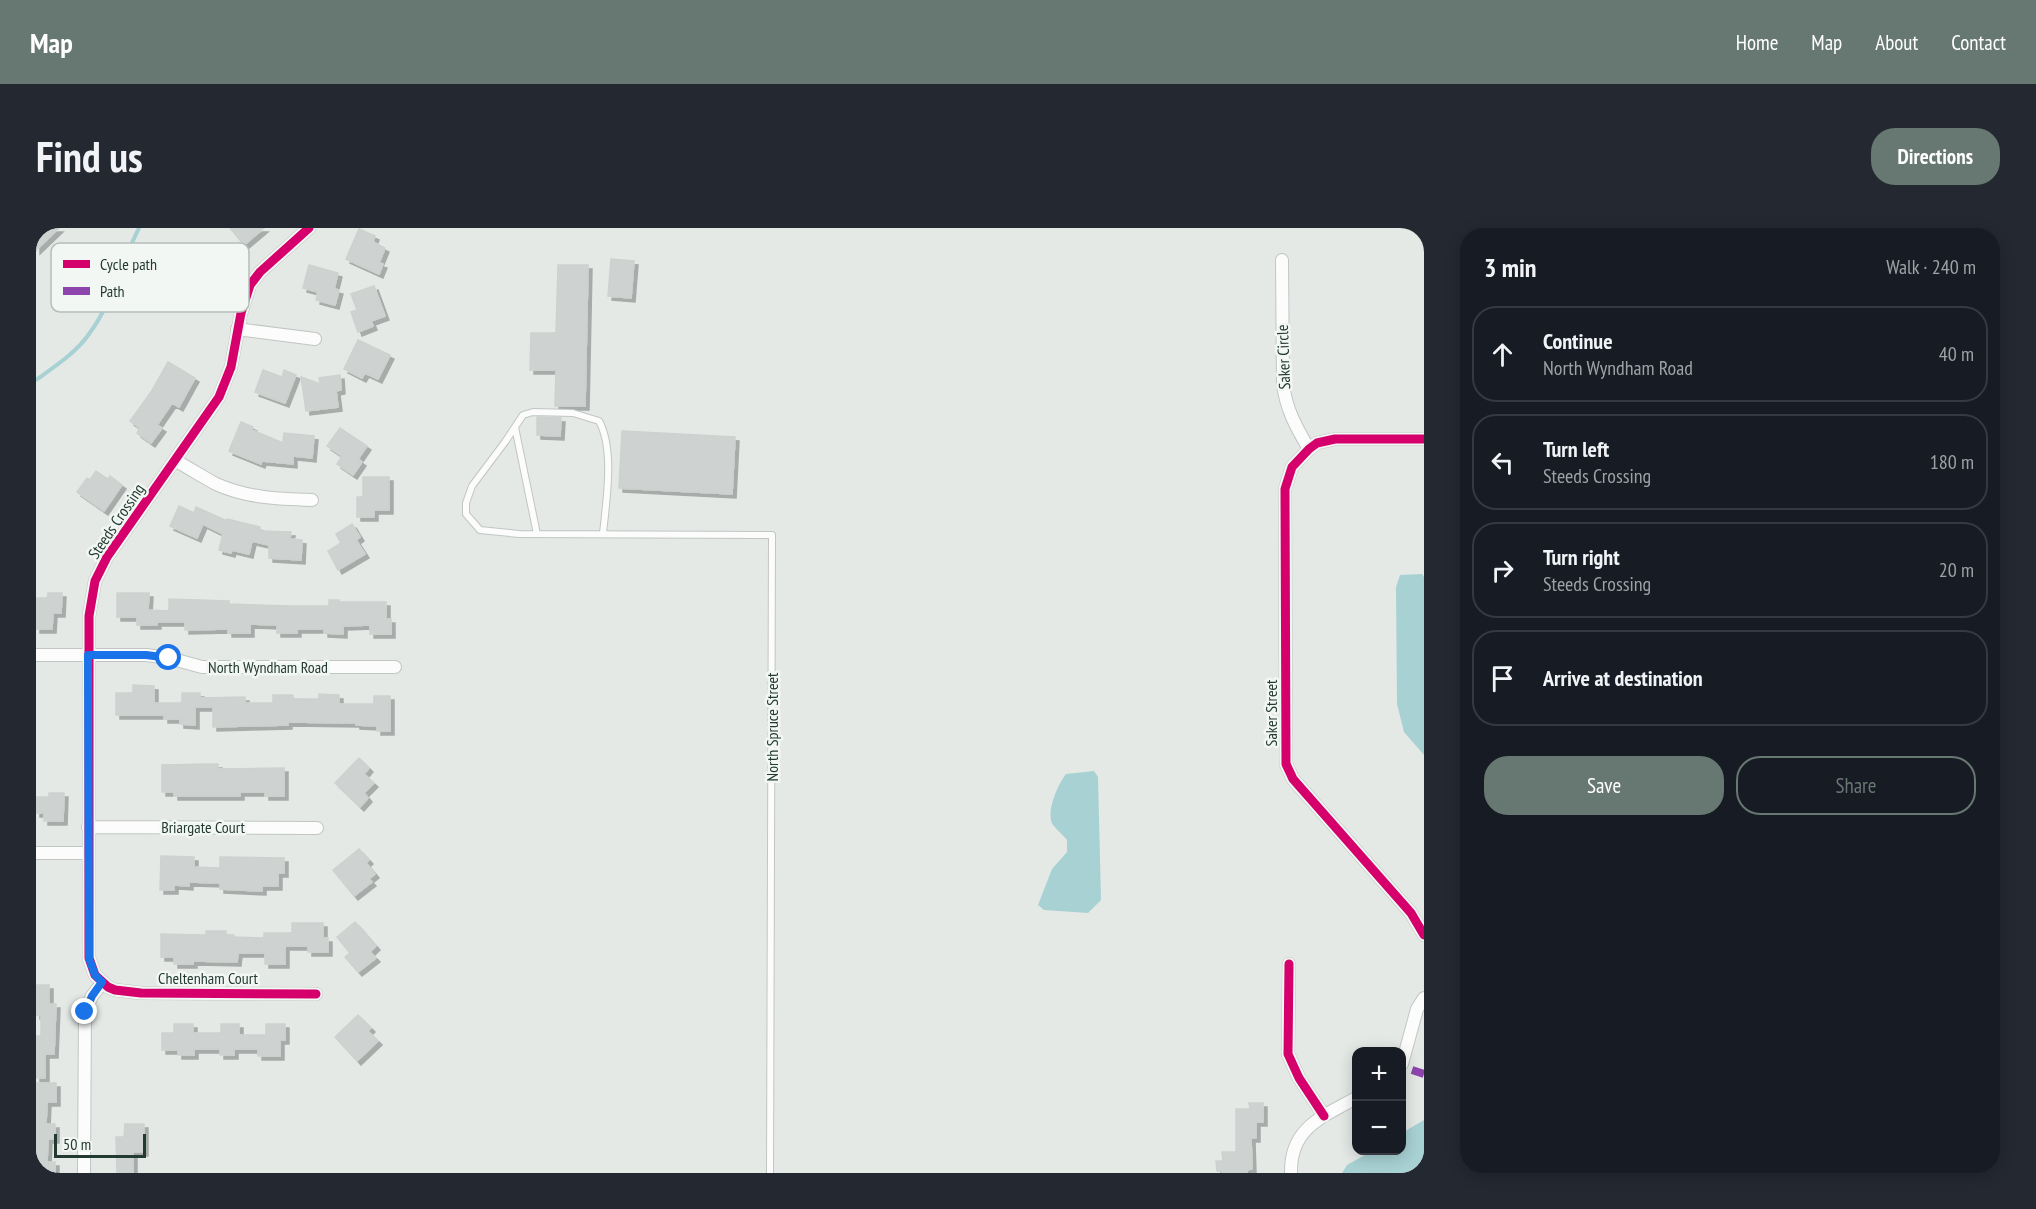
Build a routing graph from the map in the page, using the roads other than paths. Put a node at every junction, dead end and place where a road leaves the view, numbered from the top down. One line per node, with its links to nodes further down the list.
1 (309, 228): 3 (street, Steeds Crossing)
2 (1282, 260): 9 (street, Saker Circle)
3 (249, 288)
4 (242, 312): 5 (street, Steeds Crossing)
5 (237, 328): 6 (street); 10 (street, Steeds Crossing)
6 (315, 339)
7 (515, 427): 12 (lane); 12 (lane, North Spruce Street); 13 (lane)
8 (1424, 439): 9 (street)
9 (1309, 449): 21 (street, Saker Street)
10 (176, 461): 11 (street); 15 (street, Steeds Crossing)
11 (312, 500)
12 (537, 534): 13 (lane, North Spruce Street)
13 (603, 534): 30 (lane, North Spruce Street)
14 (36, 655): 15 (street, North Wyndham Road)
15 (88, 655): 16 (street, North Wyndham Road); 17 (street, Steeds Crossing)
16 (394, 667)
17 (88, 827): 18 (street, Briargate Court); 20 (street, Steeds Crossing)
18 (317, 828)
19 (36, 853): 20 (street)
20 (88, 853): 23 (street, Steeds Crossing)
21 (1424, 935)
22 (1289, 963): 28 (street)
23 (102, 982): 24 (street, Cheltenham Court); 29 (street)
24 (315, 994)
25 (1424, 998): 26 (street)
26 (1406, 1047)
27 (1352, 1100): 28 (street)
28 (1324, 1116): 31 (street)
29 (84, 1173)
30 (770, 1173)
31 (1291, 1173)

